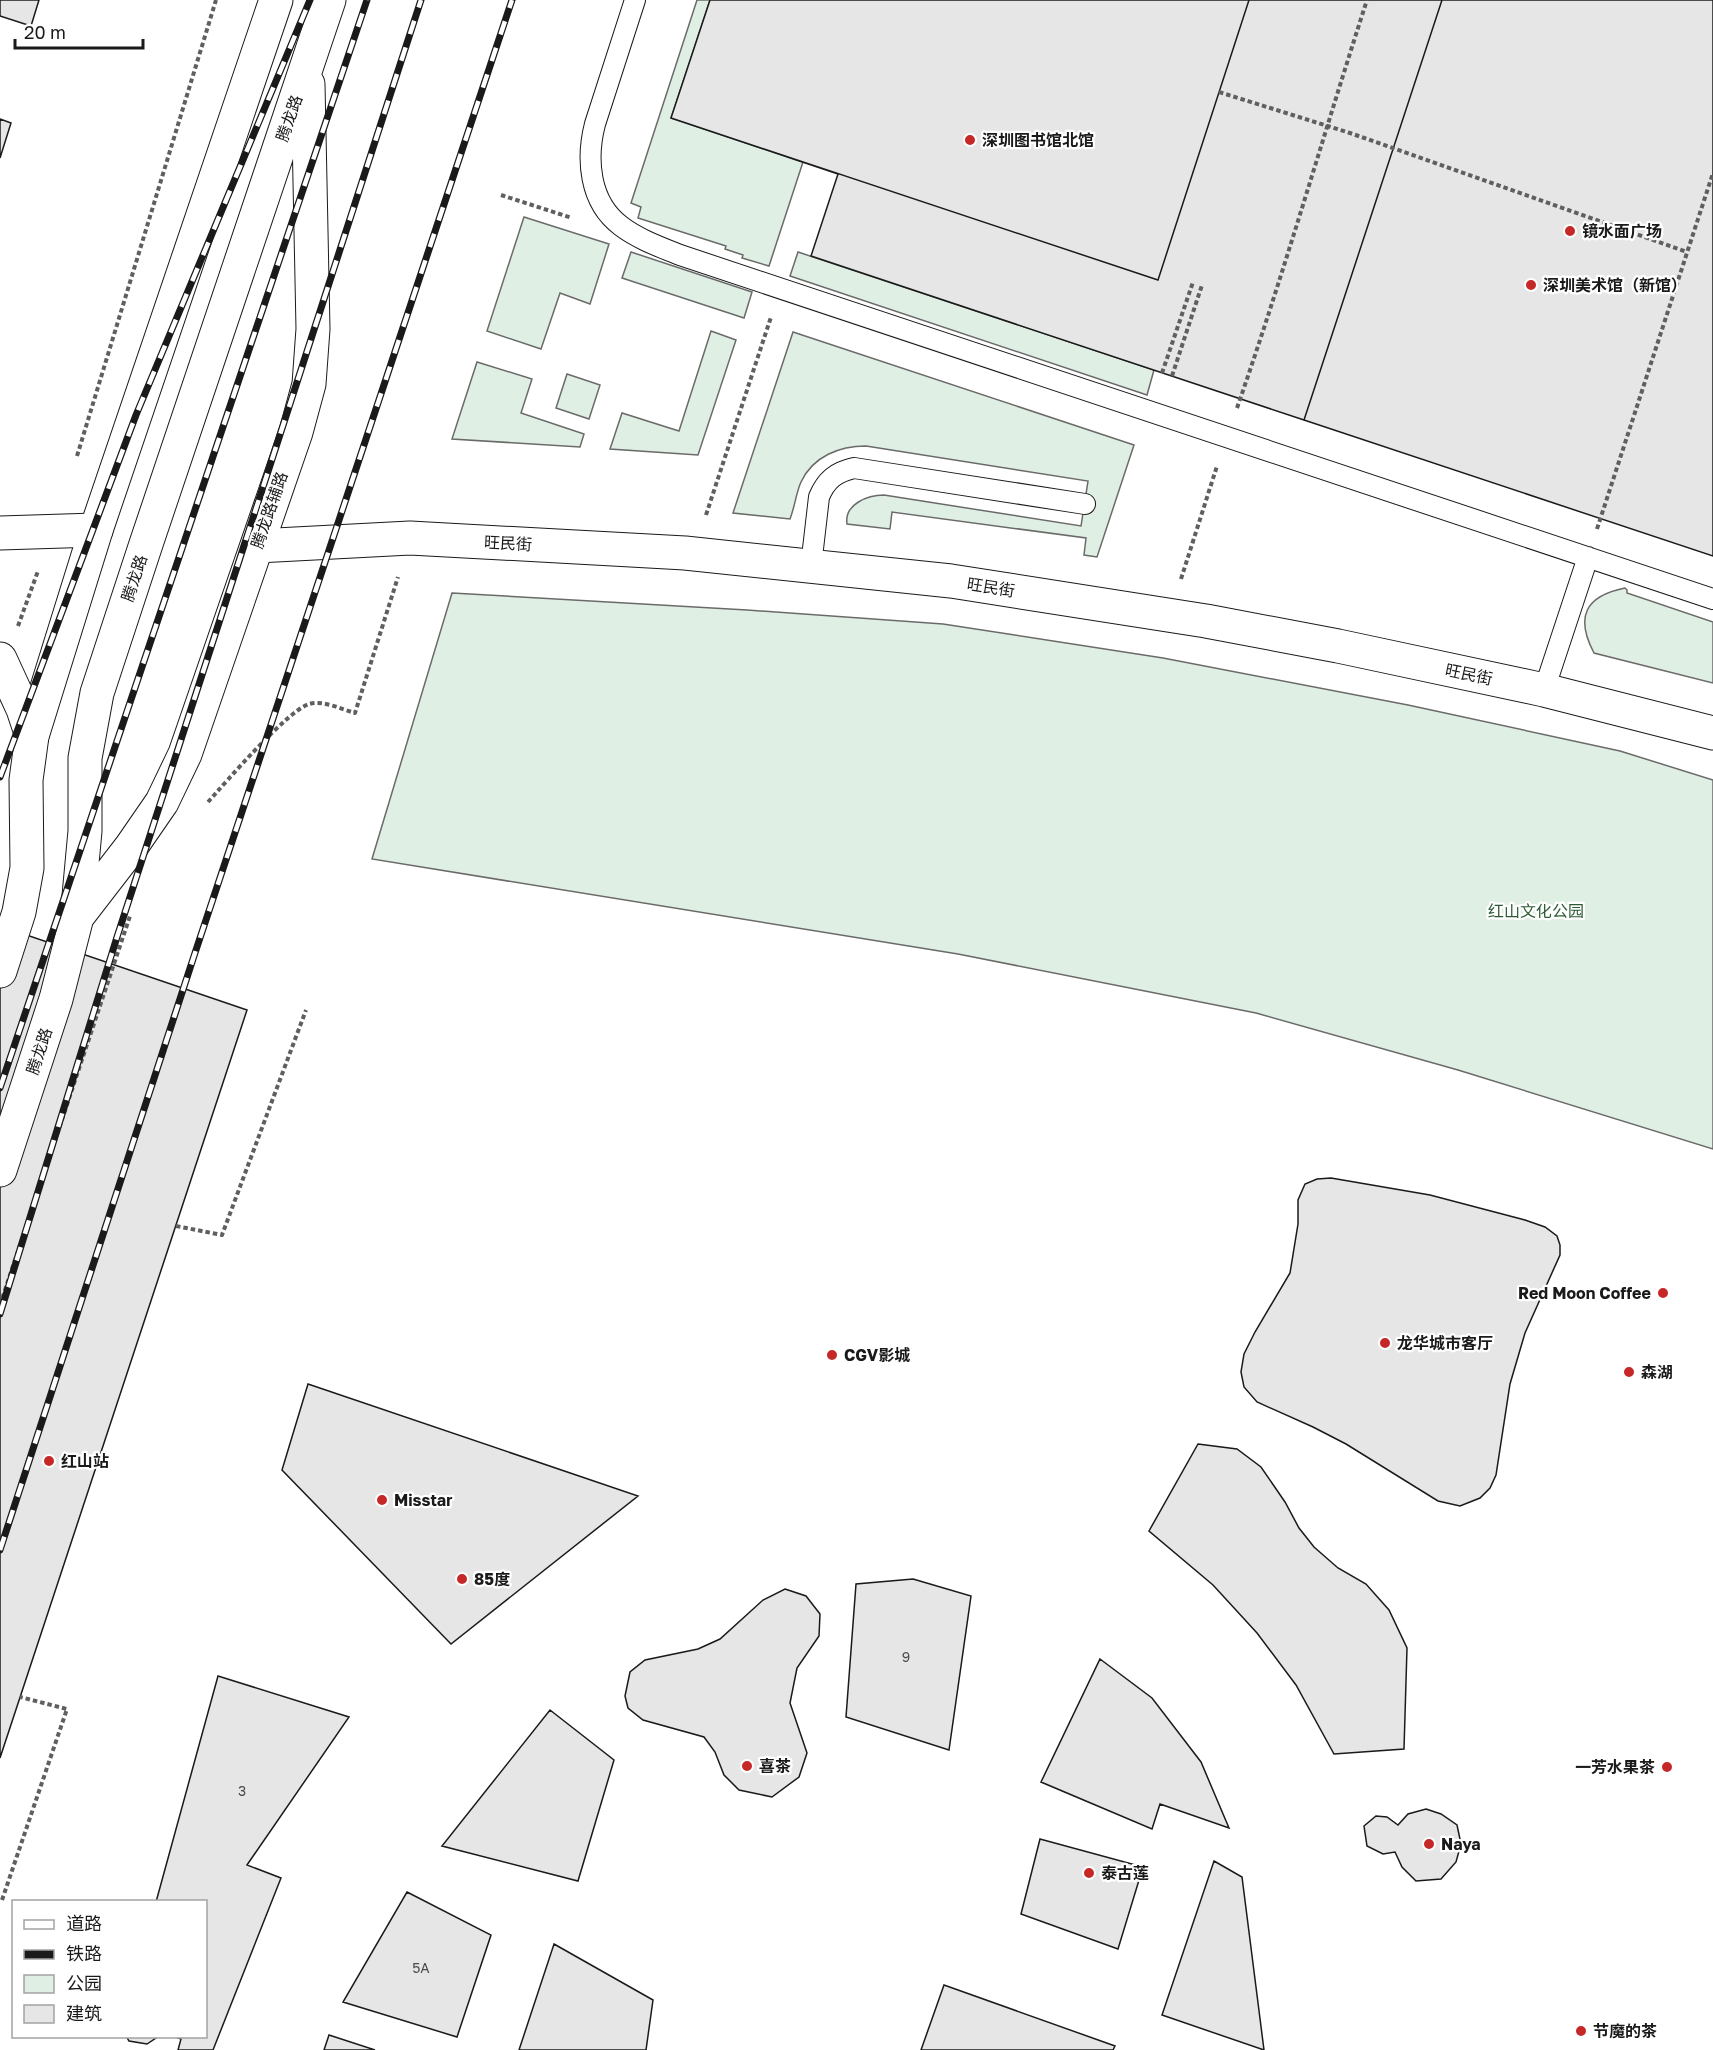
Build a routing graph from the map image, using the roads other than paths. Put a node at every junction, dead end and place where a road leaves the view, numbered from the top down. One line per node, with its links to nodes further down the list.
1 (276, 0): 6 (street)
2 (329, 0): 4 (street, 腾龙路)
3 (635, 0): 9 (lane)
4 (308, 62): 8 (street, 腾龙路辅路); 16 (street, 腾龙路)
5 (1084, 504): 10 (lane)
6 (96, 530): 7 (street); 15 (street)
7 (0, 533)
8 (257, 546): 10 (street, 旺民街); 16 (street, 腾龙路辅路)
9 (1588, 557): 11 (lane); 13 (lane)
10 (811, 566): 13 (street, 旺民街)
11 (1713, 599)
12 (8, 646): 15 (street)
13 (1544, 690): 14 (street, 旺民街)
14 (1713, 733)
15 (32, 736): 17 (street)
16 (77, 917): 18 (street, 腾龙路)
17 (0, 971)
18 (0, 1170)

